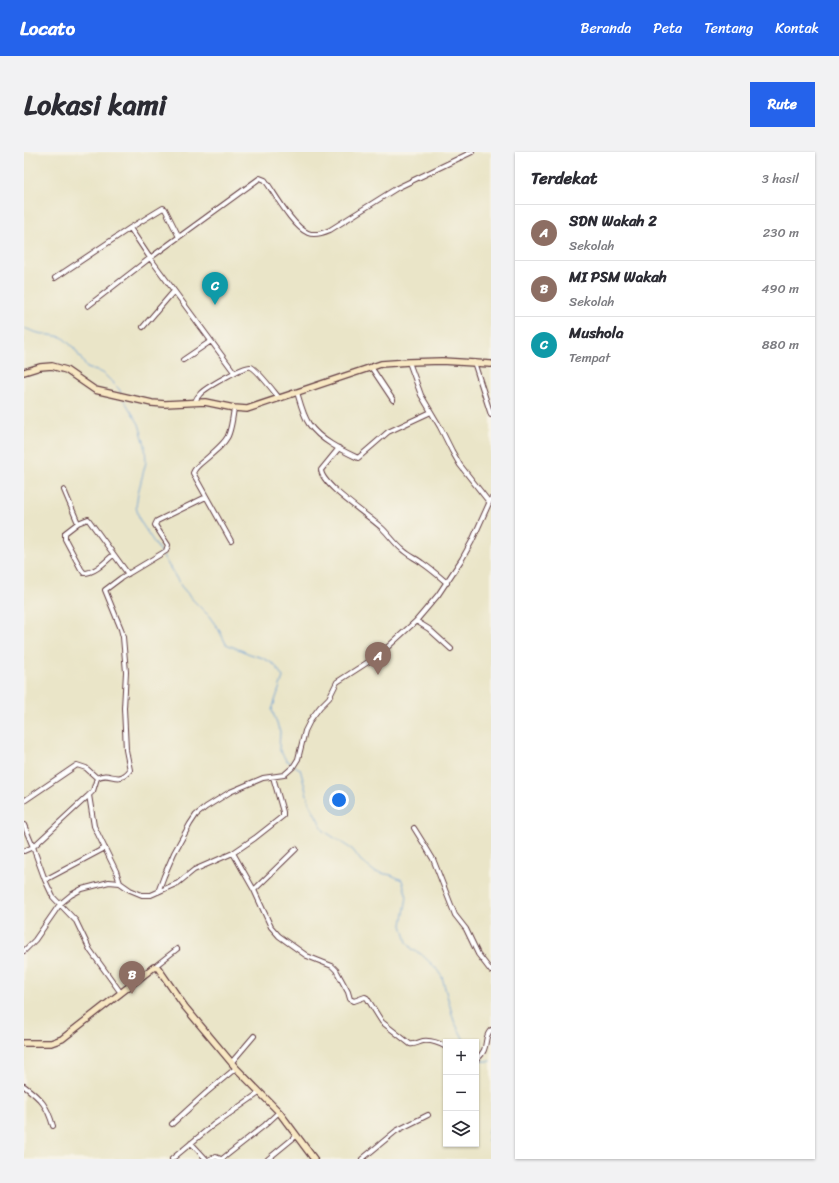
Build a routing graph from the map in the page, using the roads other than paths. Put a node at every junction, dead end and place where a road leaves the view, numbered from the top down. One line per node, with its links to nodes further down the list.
1 (472, 152): 3 (street)
2 (130, 228): 3 (street); 4 (street); 5 (street)
3 (179, 237): 4 (street)
4 (150, 258): 6 (street); 7 (street)
5 (55, 278)
6 (174, 291): 8 (street); 9 (street)
7 (88, 306)
8 (143, 327)
9 (210, 341): 10 (street); 16 (street)
10 (183, 360)
11 (409, 362): 12 (main road); 14 (main road); 22 (street)
12 (474, 362): 13 (main road); 23 (street)
13 (491, 364)
14 (371, 367): 17 (main road); 19 (street)
15 (24, 372): 20 (main road)
16 (234, 372): 18 (street); 20 (street)
17 (297, 392): 18 (main road); 24 (street)
18 (280, 399): 21 (main road)
19 (393, 400)
20 (195, 402): 21 (main road)
21 (234, 408): 26 (street)
22 (431, 412): 24 (street); 27 (street)
23 (491, 415)
24 (339, 448): 32 (street)
25 (64, 490): 28 (street)
26 (206, 497): 29 (street); 31 (street)
27 (490, 501): 32 (street)
28 (78, 523): 30 (street); 30 (street)
29 (230, 541)
30 (113, 555): 31 (street)
31 (128, 574): 36 (street)
32 (447, 583): 33 (street)
33 (416, 621): 34 (street); 35 (street)
34 (451, 649)
35 (273, 777): 45 (street); 49 (street)
36 (97, 778): 37 (street); 38 (street)
37 (89, 795): 41 (street); 42 (street)
38 (24, 801)
39 (24, 825): 41 (street)
40 (414, 828): 54 (street)
41 (33, 847): 44 (street); 46 (street)
42 (105, 848): 46 (street); 47 (street)
43 (296, 849): 48 (street)
44 (24, 851)
45 (233, 853): 48 (street); 49 (street)
46 (45, 880): 50 (street)
47 (120, 883): 49 (street); 50 (street)
48 (254, 890): 59 (street)
49 (158, 892)
50 (60, 904): 52 (street); 55 (street)
51 (178, 949): 53 (street)
52 (24, 951)
53 (154, 967): 55 (main road); 61 (main road)
54 (491, 971)
55 (121, 993): 58 (main road)
56 (491, 1030): 60 (street)
57 (254, 1036): 61 (street)
58 (24, 1043)
59 (443, 1044)
60 (479, 1056)
61 (231, 1063): 62 (main road)
62 (236, 1068): 64 (main road); 67 (street)
63 (24, 1086): 68 (street)
64 (259, 1093): 65 (main road); 70 (street)
65 (279, 1112): 69 (main road); 74 (street)
66 (428, 1115): 77 (street)
67 (172, 1124)
68 (53, 1126)
69 (296, 1136): 75 (street); 76 (main road)
70 (191, 1143): 71 (street); 72 (street)
71 (172, 1159)
72 (206, 1159)
73 (210, 1159): 74 (street)
74 (221, 1159)
75 (268, 1159)
76 (314, 1159)
77 (362, 1159)

